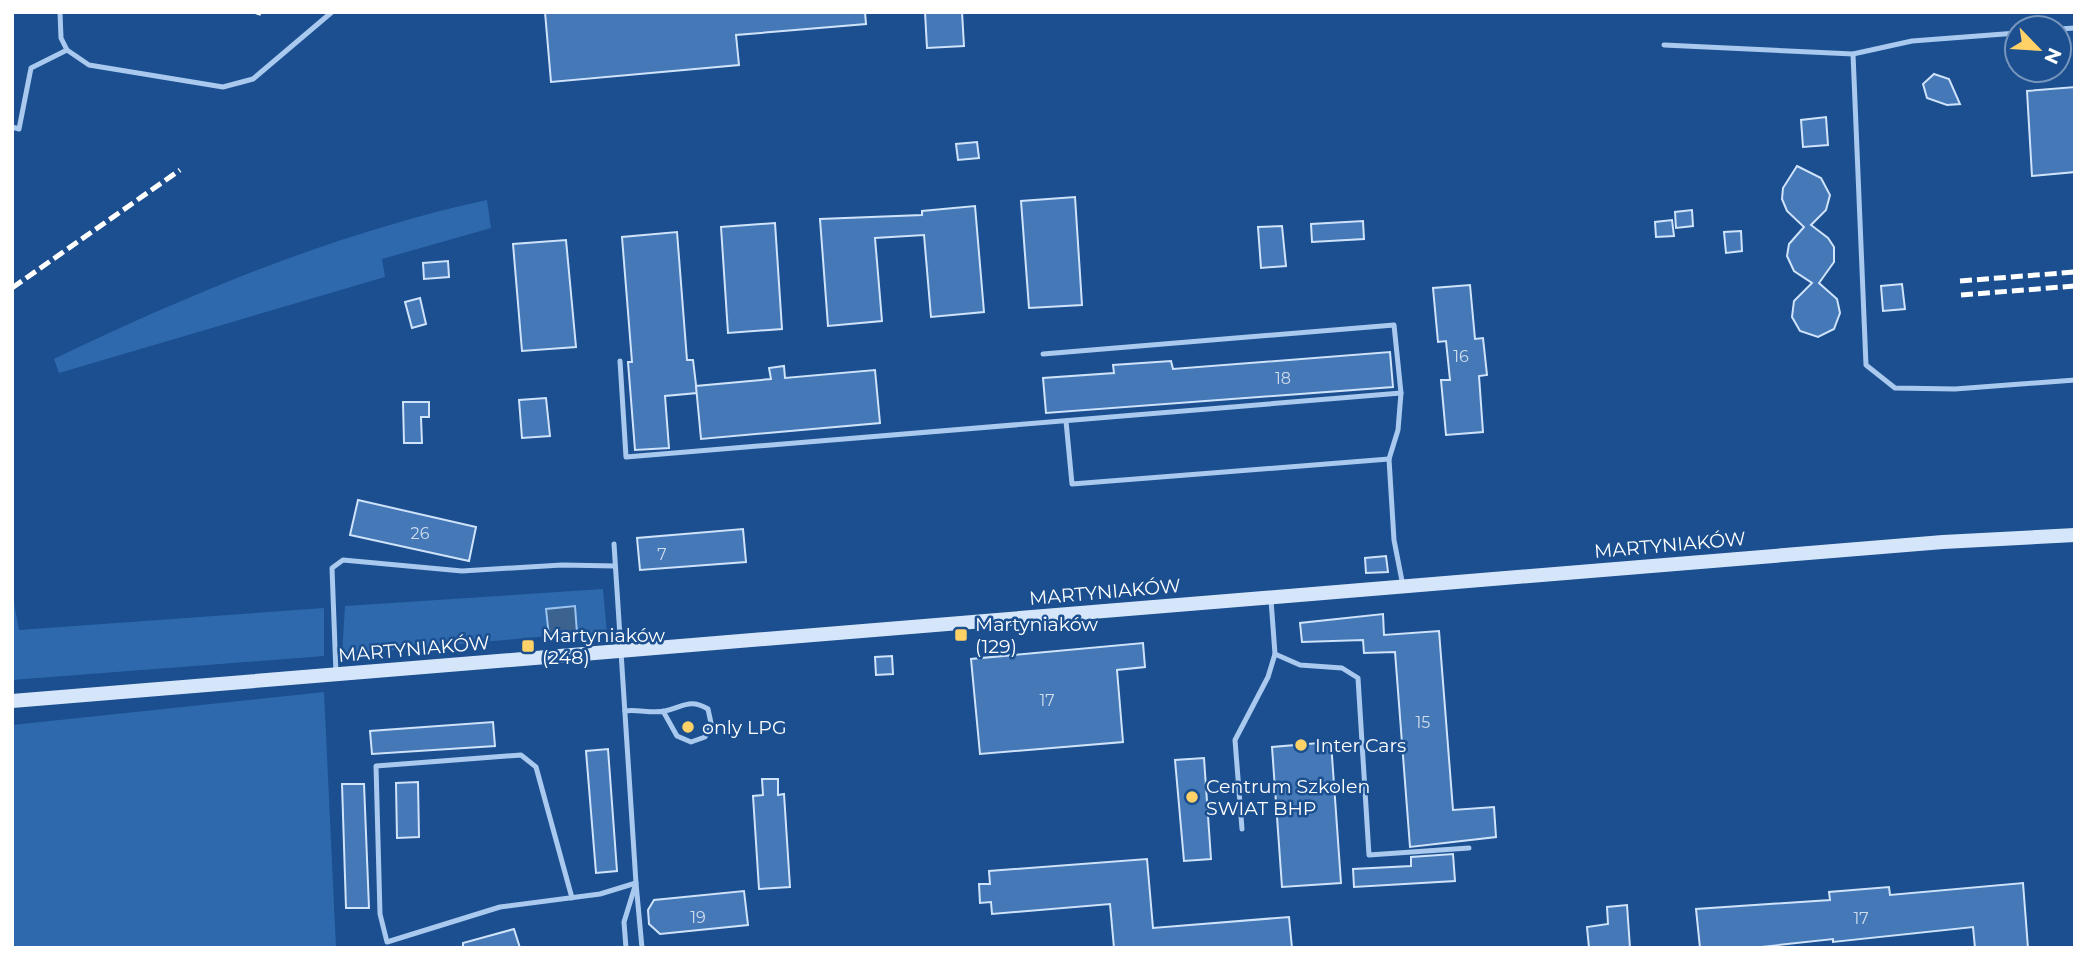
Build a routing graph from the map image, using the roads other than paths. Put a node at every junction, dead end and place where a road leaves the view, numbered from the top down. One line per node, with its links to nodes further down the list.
1 (60, 12): 5 (lane)
2 (332, 12): 5 (lane)
3 (2003, 34): 6 (lane)
4 (1664, 45): 6 (lane)
5 (67, 50): 7 (lane)
6 (1853, 54): 10 (lane)
7 (12, 127)
8 (1043, 354): 11 (lane)
9 (620, 361): 12 (lane)
10 (2075, 380)
11 (1401, 393): 12 (lane); 13 (lane)
12 (1066, 421): 13 (lane)
13 (1389, 459): 17 (lane)
14 (2075, 535): 17 (main road, MARTYNIAKÓW)
15 (614, 544): 16 (lane)
16 (615, 566): 19 (lane); 21 (lane)
17 (1403, 586): 18 (main road, MARTYNIAKÓW)
18 (1271, 597): 19 (main road, MARTYNIAKÓW); 20 (lane)
19 (621, 651): 21 (main road, MARTYNIAKÓW); 23 (lane)
20 (1275, 654): 25 (lane); 26 (lane)
21 (337, 675): 22 (main road, MARTYNIAKÓW)
22 (12, 701)
23 (625, 711): 24 (lane); 27 (lane)
24 (663, 711): 24 (lane)
25 (1242, 829)
26 (1469, 848)
27 (636, 883): 28 (lane); 29 (lane); 30 (lane)
28 (572, 898): 28 (lane)
29 (626, 948)
30 (642, 948)

